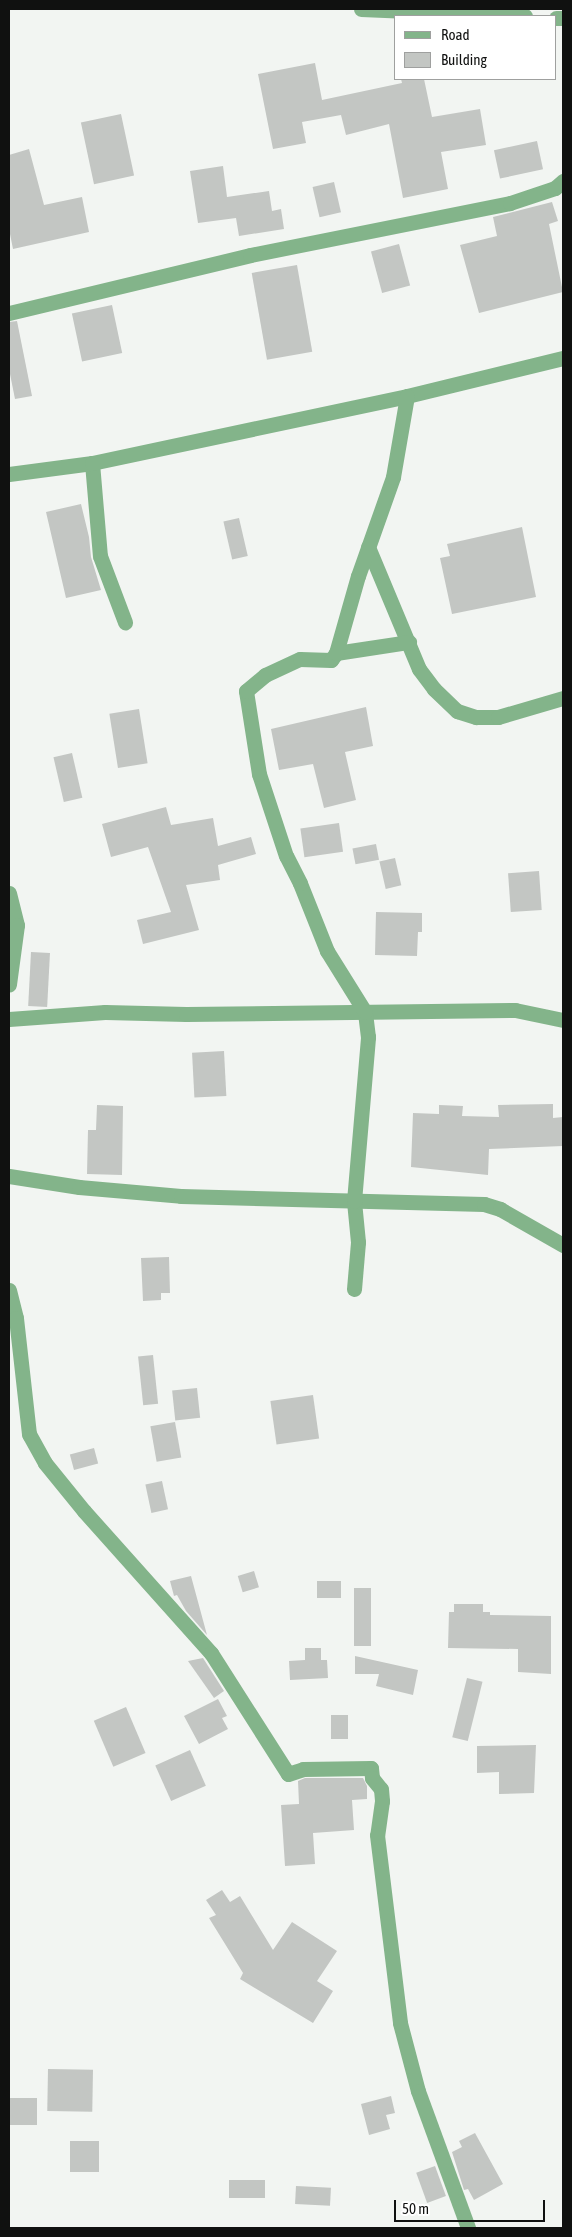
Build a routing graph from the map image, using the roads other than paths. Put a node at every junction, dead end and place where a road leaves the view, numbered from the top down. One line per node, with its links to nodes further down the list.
1 (361, 9): 2 (street)
2 (502, 15)
3 (563, 182): 4 (street)
4 (9, 313)
5 (563, 358): 6 (street)
6 (407, 396): 7 (street); 9 (street)
7 (92, 462): 8 (street); 10 (street)
8 (9, 474)
9 (368, 547): 11 (street); 12 (street)
10 (125, 622)
11 (409, 642): 12 (street); 13 (street)
12 (336, 653): 16 (street)
13 (563, 698)
14 (9, 893): 15 (street)
15 (9, 984)
16 (365, 1012): 17 (street); 18 (street); 20 (street)
17 (9, 1019)
18 (563, 1020)
19 (9, 1176): 20 (street)
20 (354, 1201): 21 (street); 22 (street)
21 (563, 1245)
22 (354, 1289)
23 (9, 1290): 24 (street)
24 (468, 2228)

